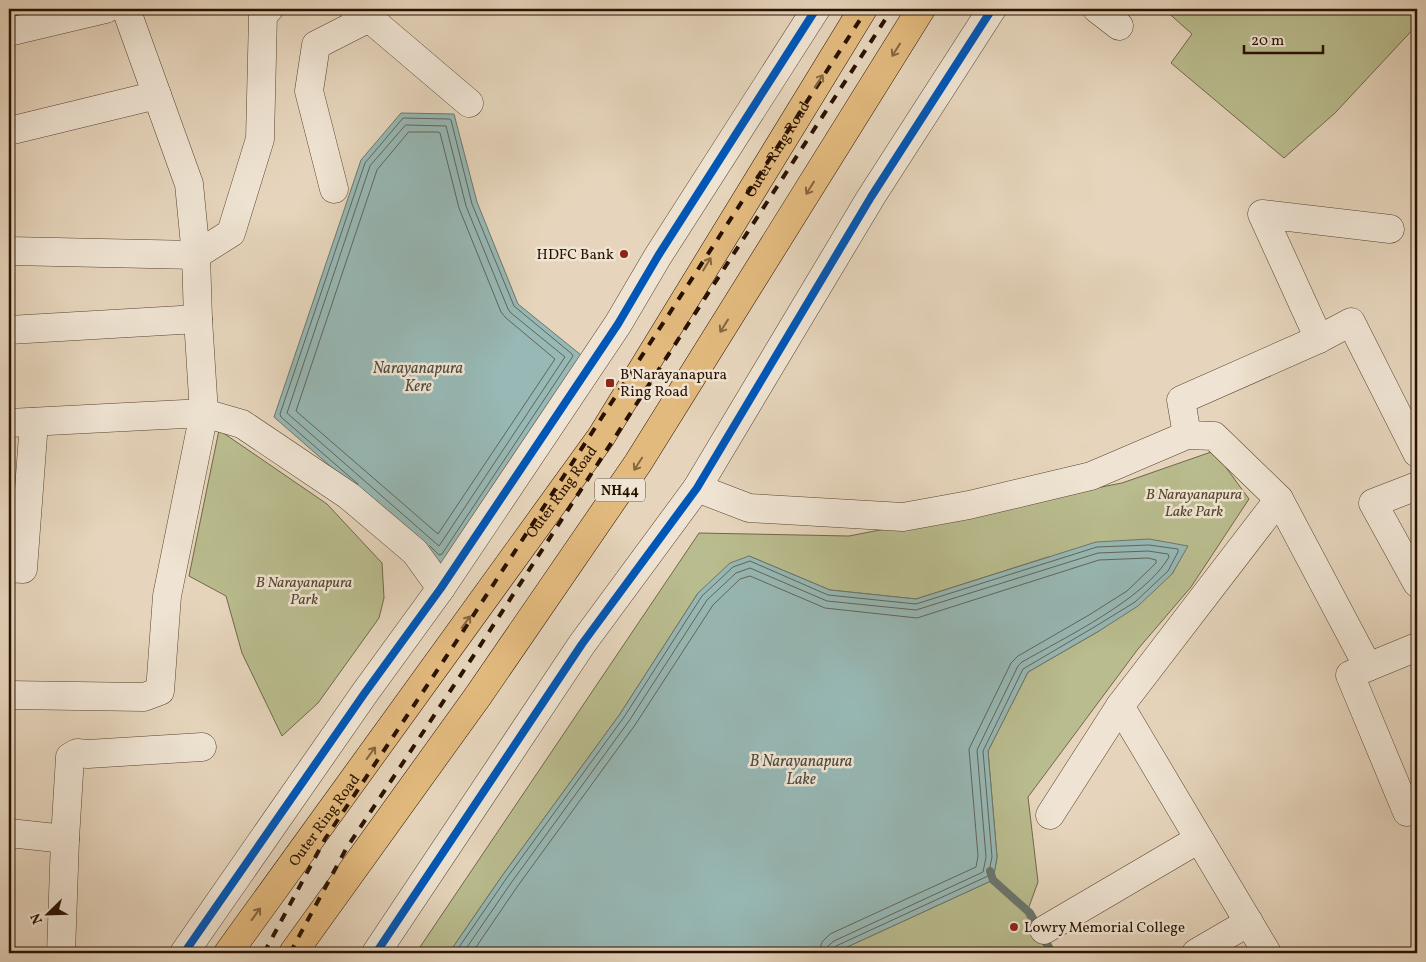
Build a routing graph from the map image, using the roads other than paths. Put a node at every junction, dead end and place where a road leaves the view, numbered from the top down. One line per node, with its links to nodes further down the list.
1 (106, 9): 11 (street)
2 (126, 9): 12 (street)
3 (816, 9): 31 (street)
4 (864, 9): 46 (highway, Outer Ring Road / NH44, one-way to 4)
5 (922, 9): 47 (highway, NH44, one-way to 47)
6 (992, 9): 27 (street)
7 (1096, 9): 10 (street)
8 (264, 11): 18 (street)
9 (362, 13): 13 (street); 15 (street)
10 (1120, 26)
11 (9, 32)
12 (157, 95): 14 (street); 18 (street)
13 (469, 103)
14 (9, 131)
15 (334, 189)
16 (1390, 229): 21 (street)
17 (9, 251): 18 (street)
18 (196, 255): 19 (street)
19 (198, 319): 20 (street); 22 (street)
20 (9, 330)
21 (1318, 339): 24 (street); 25 (street)
22 (204, 413): 23 (street); 31 (street); 34 (street)
23 (22, 422): 29 (street)
24 (1187, 435): 27 (street); 28 (street)
25 (1417, 453)
26 (1417, 486): 30 (street)
27 (697, 488): 48 (street)
28 (1279, 498): 33 (street); 35 (street)
29 (9, 568)
30 (1417, 583)
31 (441, 588): 45 (street)
32 (1417, 647): 33 (street)
33 (1368, 667): 37 (street)
34 (9, 695)
35 (1120, 706): 38 (street); 41 (street)
36 (202, 748): 40 (street)
37 (1407, 812)
38 (1050, 815)
39 (9, 833): 40 (street)
40 (65, 839): 44 (street)
41 (1198, 839): 42 (street); 43 (street)
42 (1249, 922): 49 (street); 50 (street)
43 (1044, 930)
44 (62, 953)
45 (184, 953)
46 (228, 953)
47 (293, 953)
48 (376, 953)
49 (1196, 953)
50 (1267, 953)

